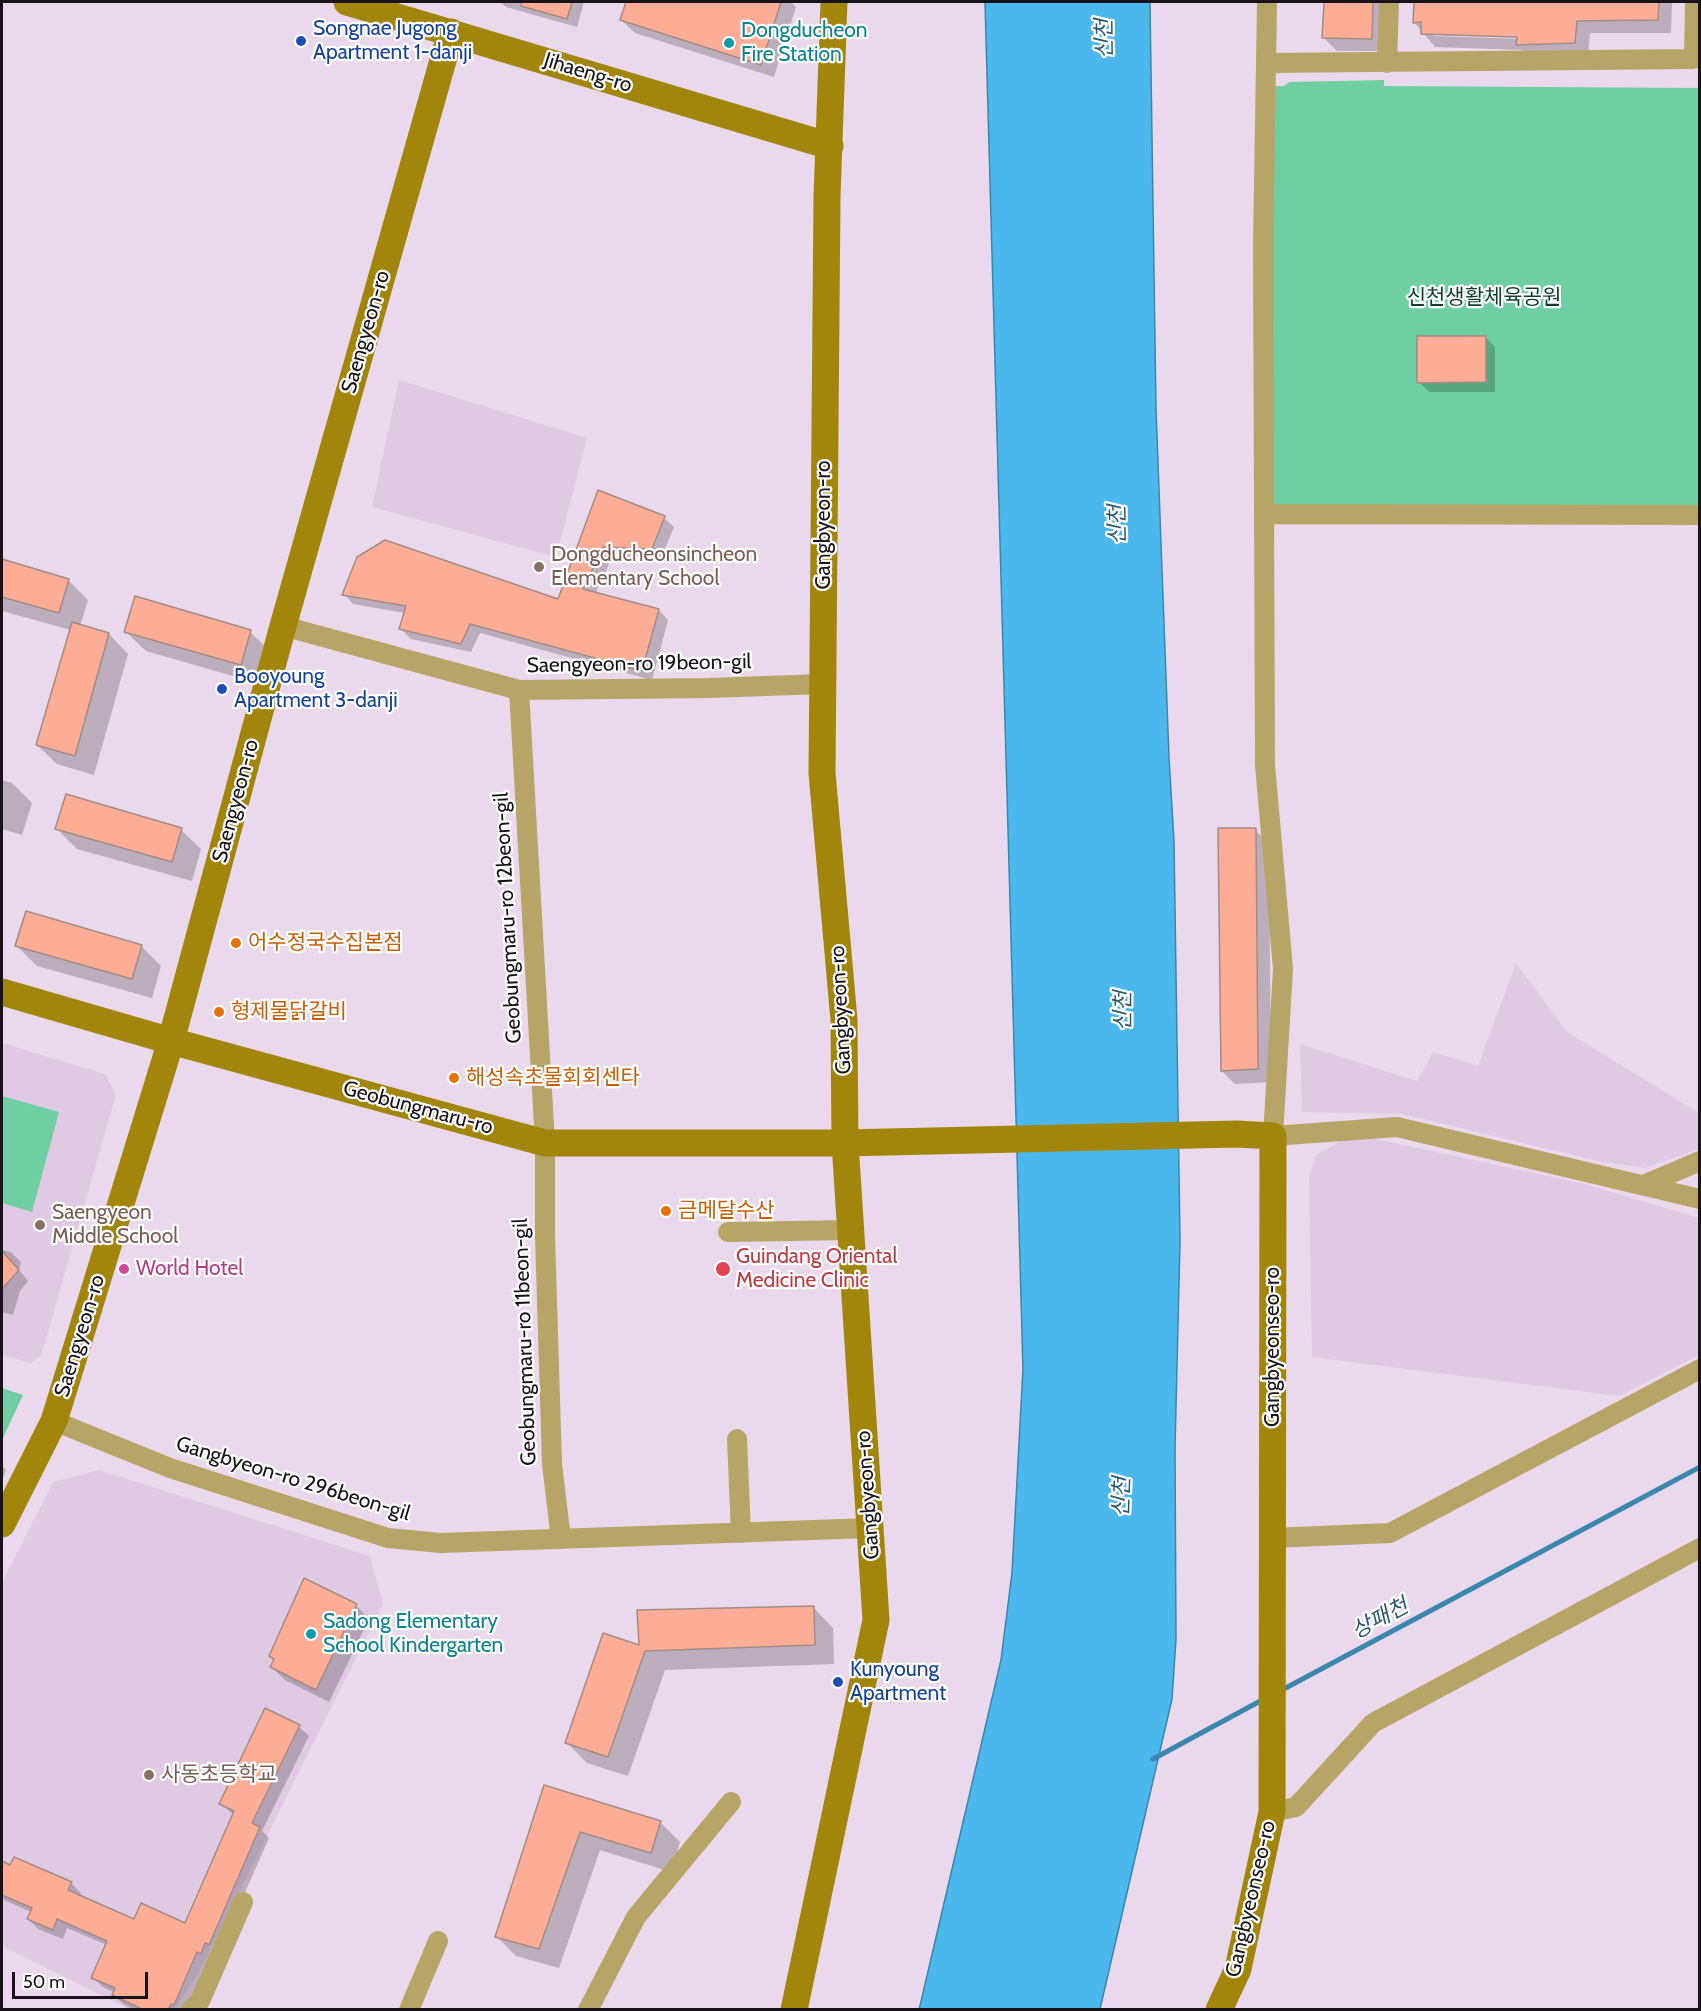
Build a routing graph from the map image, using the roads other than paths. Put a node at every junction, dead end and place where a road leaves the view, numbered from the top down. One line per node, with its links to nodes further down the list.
1 (347, 2): 6 (street, Jihaeng-ro)
2 (834, 2): 9 (street, Gangbyeon-ro)
3 (1267, 2): 7 (street)
4 (1389, 2): 8 (street)
5 (1695, 2): 8 (street)
6 (451, 32): 9 (street, Jihaeng-ro); 12 (street, Saengyeon-ro)
7 (1266, 63): 8 (street); 10 (street)
8 (1387, 63)
9 (830, 146): 13 (street, Gangbyeon-ro)
10 (1266, 514): 11 (street); 17 (street)
11 (1700, 515)
12 (283, 626): 14 (street, Saengyeon-ro 19beon-gil); 16 (street, Saengyeon-ro)
13 (823, 684): 14 (street, Saengyeon-ro 19beon-gil); 19 (street, Gangbyeon-ro)
14 (519, 690): 18 (street, Geobungmaru-ro 12beon-gil)
15 (2, 992): 16 (street, Geobungmaru-ro)
16 (171, 1041): 18 (street, Geobungmaru-ro); 26 (street, Saengyeon-ro)
17 (1273, 1136): 19 (street, Geobungmaru-ro); 21 (street); 32 (street, Gangbyeonseo-ro)
18 (545, 1143): 19 (street, Geobungmaru-ro); 31 (street, Geobungmaru-ro 11beon-gil)
19 (845, 1143): 23 (street, Gangbyeon-ro)
20 (1700, 1161): 21 (street)
21 (1646, 1184): 22 (street)
22 (1700, 1199)
23 (851, 1230): 24 (street); 29 (street, Gangbyeon-ro)
24 (728, 1232)
25 (1700, 1369): 32 (street)
26 (54, 1421): 28 (street, Saengyeon-ro); 31 (street, Gangbyeon-ro 296beon-gil)
27 (737, 1438): 30 (street)
28 (2, 1524)
29 (870, 1528): 30 (street, Gangbyeon-ro 296beon-gil); 41 (street, Gangbyeon-ro)
30 (741, 1533): 31 (street, Gangbyeon-ro 296beon-gil)
31 (561, 1539)
32 (1272, 1548): 35 (street, Gangbyeonseo-ro)
33 (1700, 1548): 35 (street)
34 (732, 1802): 40 (street)
35 (1272, 1812): 42 (street, Gangbyeonseo-ro)
36 (243, 1902): 38 (street)
37 (438, 1941): 39 (street)
38 (191, 2010)
39 (409, 2010)
40 (588, 2010)
41 (794, 2010)
42 (1219, 2010)

